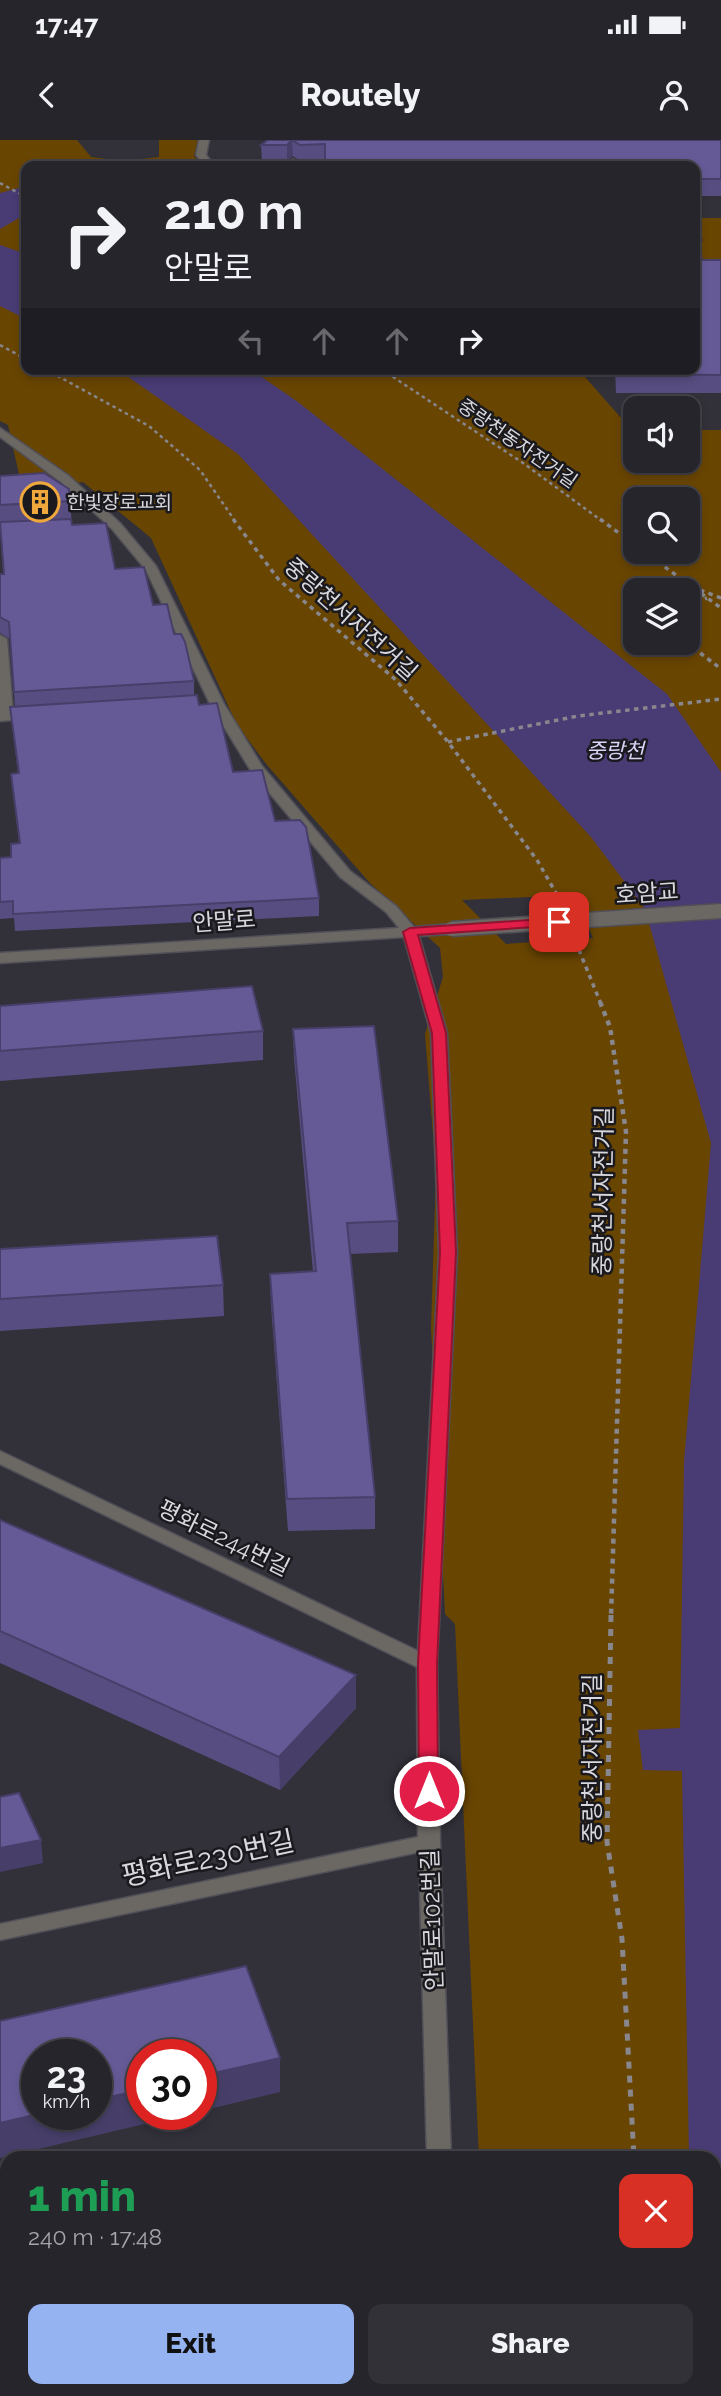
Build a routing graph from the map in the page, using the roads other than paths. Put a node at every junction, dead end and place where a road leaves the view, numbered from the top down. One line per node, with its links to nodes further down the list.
1 (204, 140): 2 (street)
2 (206, 161)
3 (0, 432): 4 (street)
4 (116, 526): 5 (street); 11 (street)
5 (90, 527)
6 (0, 639): 8 (street)
7 (46, 714): 8 (street)
8 (3, 717)
9 (721, 911): 10 (street, 호암교, bridge)
10 (451, 929): 11 (street, 안말로)
11 (410, 932): 12 (street, 안말로); 14 (street, 안말로102번길)
12 (0, 958)
13 (0, 1457): 14 (street, 평화로244번길)
14 (427, 1664): 15 (street, 안말로102번길)
15 (429, 1842): 16 (street, 평화로230번길); 17 (street, 안말로102번길)
16 (0, 1932)
17 (439, 2151)

